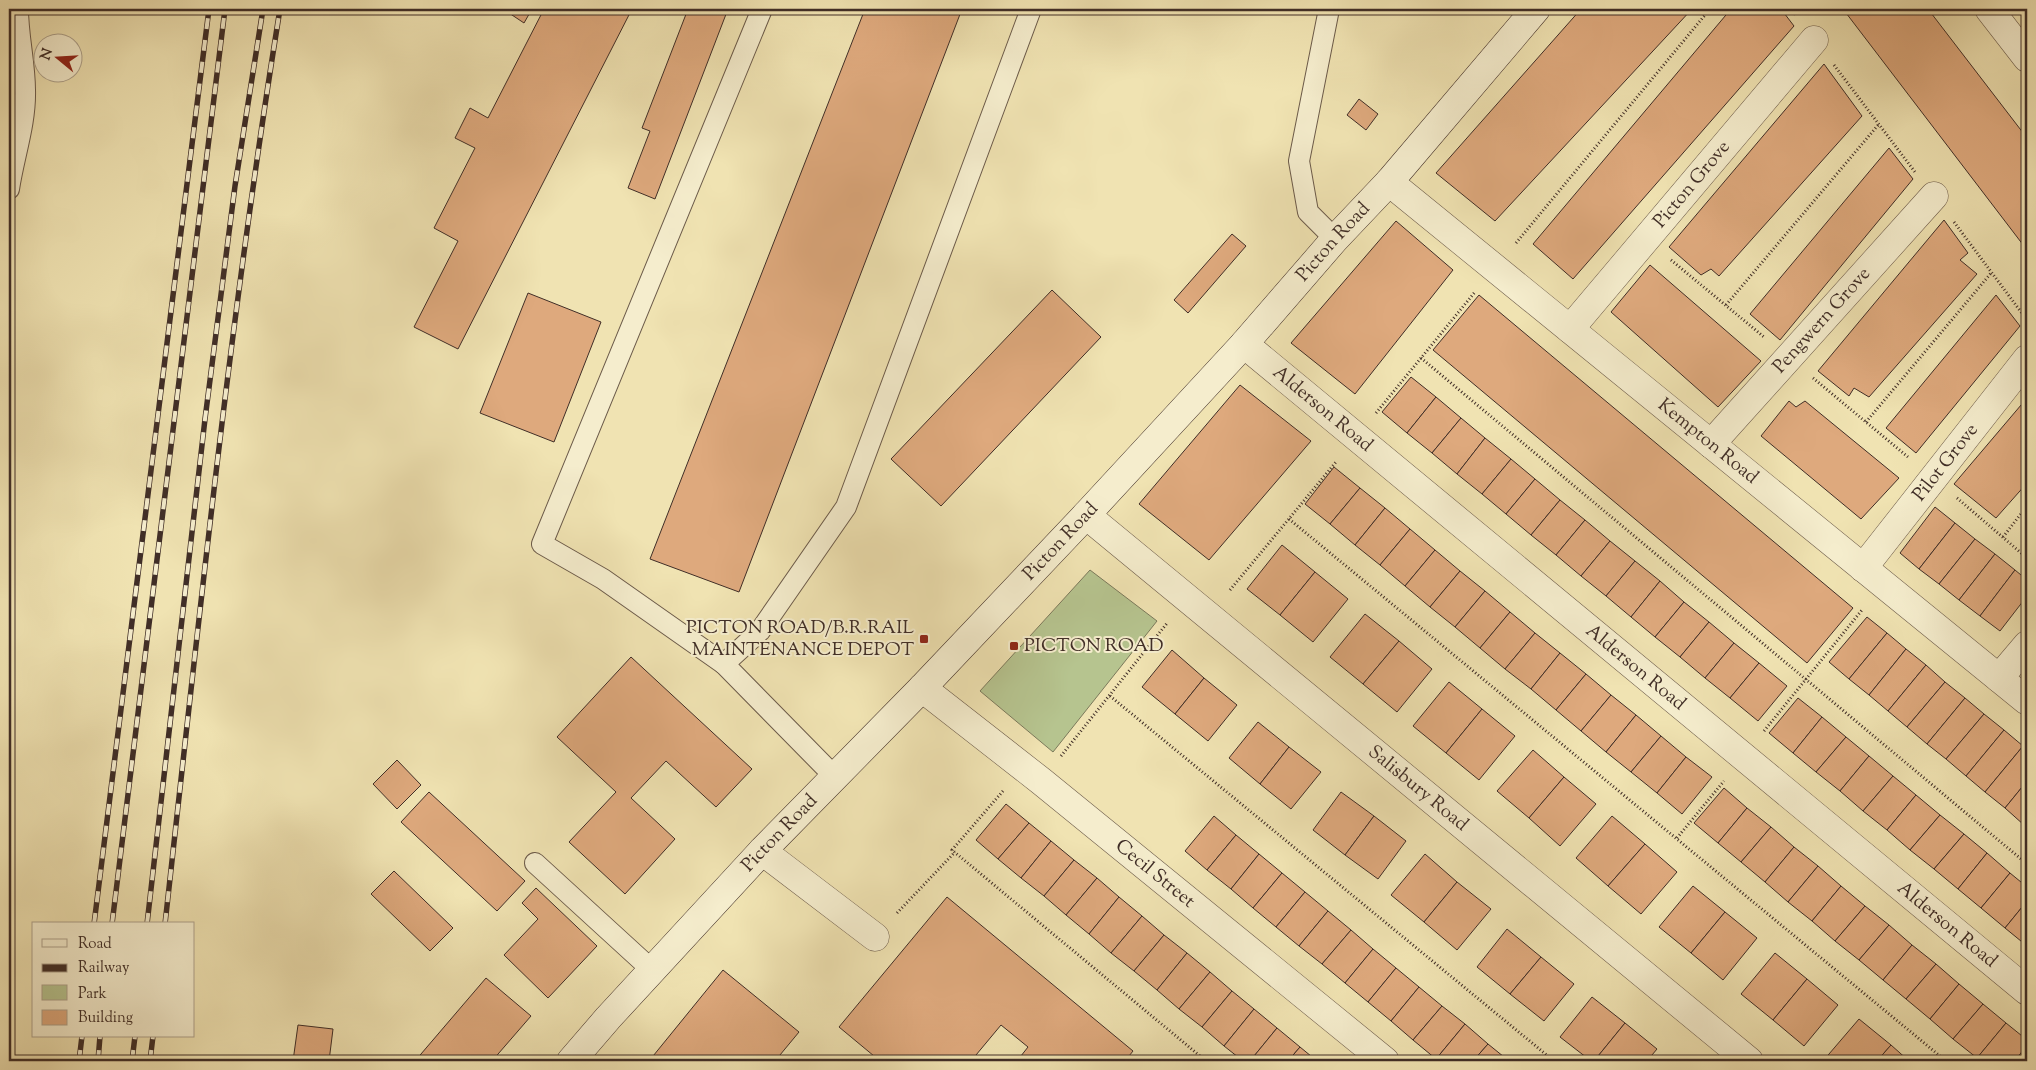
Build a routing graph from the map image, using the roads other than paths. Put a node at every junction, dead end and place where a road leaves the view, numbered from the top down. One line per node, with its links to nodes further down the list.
1 (18, 9): 10 (lane)
2 (762, 9): 20 (lane)
3 (1032, 9): 20 (lane)
4 (1329, 9): 12 (lane)
5 (1536, 9): 9 (street, Picton Road)
6 (1990, 9): 8 (street)
7 (1814, 40): 13 (street, Picton Grove)
8 (2027, 58)
9 (1389, 182): 12 (street, Picton Road); 13 (street, Kempton Road)
10 (9, 189)
11 (1934, 196): 16 (street, Pengwern Grove)
12 (1334, 239): 14 (street, Picton Road)
13 (1570, 329): 16 (street, Kempton Road)
14 (1244, 344): 17 (street, Picton Road); 29 (street, Alderson Road)
15 (2027, 359): 18 (street, Pilot Grove)
16 (1711, 444): 18 (street, Kempton Road)
17 (1086, 515): 22 (street, Picton Road); 32 (street, Salisbury Road)
18 (1873, 576): 21 (street, Kempton Road)
19 (2027, 645): 21 (street)
20 (724, 664): 24 (lane)
21 (1999, 678): 23 (street, Kempton Road)
22 (922, 688): 24 (street, Picton Road); 31 (street, Cecil Street)
23 (2027, 702)
24 (835, 777): 25 (street, Picton Road)
25 (762, 851): 27 (street); 28 (street, Picton Road)
26 (535, 863): 28 (lane)
27 (874, 937)
28 (652, 970): 30 (street, Picton Road)
29 (2027, 991)
30 (571, 1061)
31 (1385, 1061)
32 (1749, 1061)

